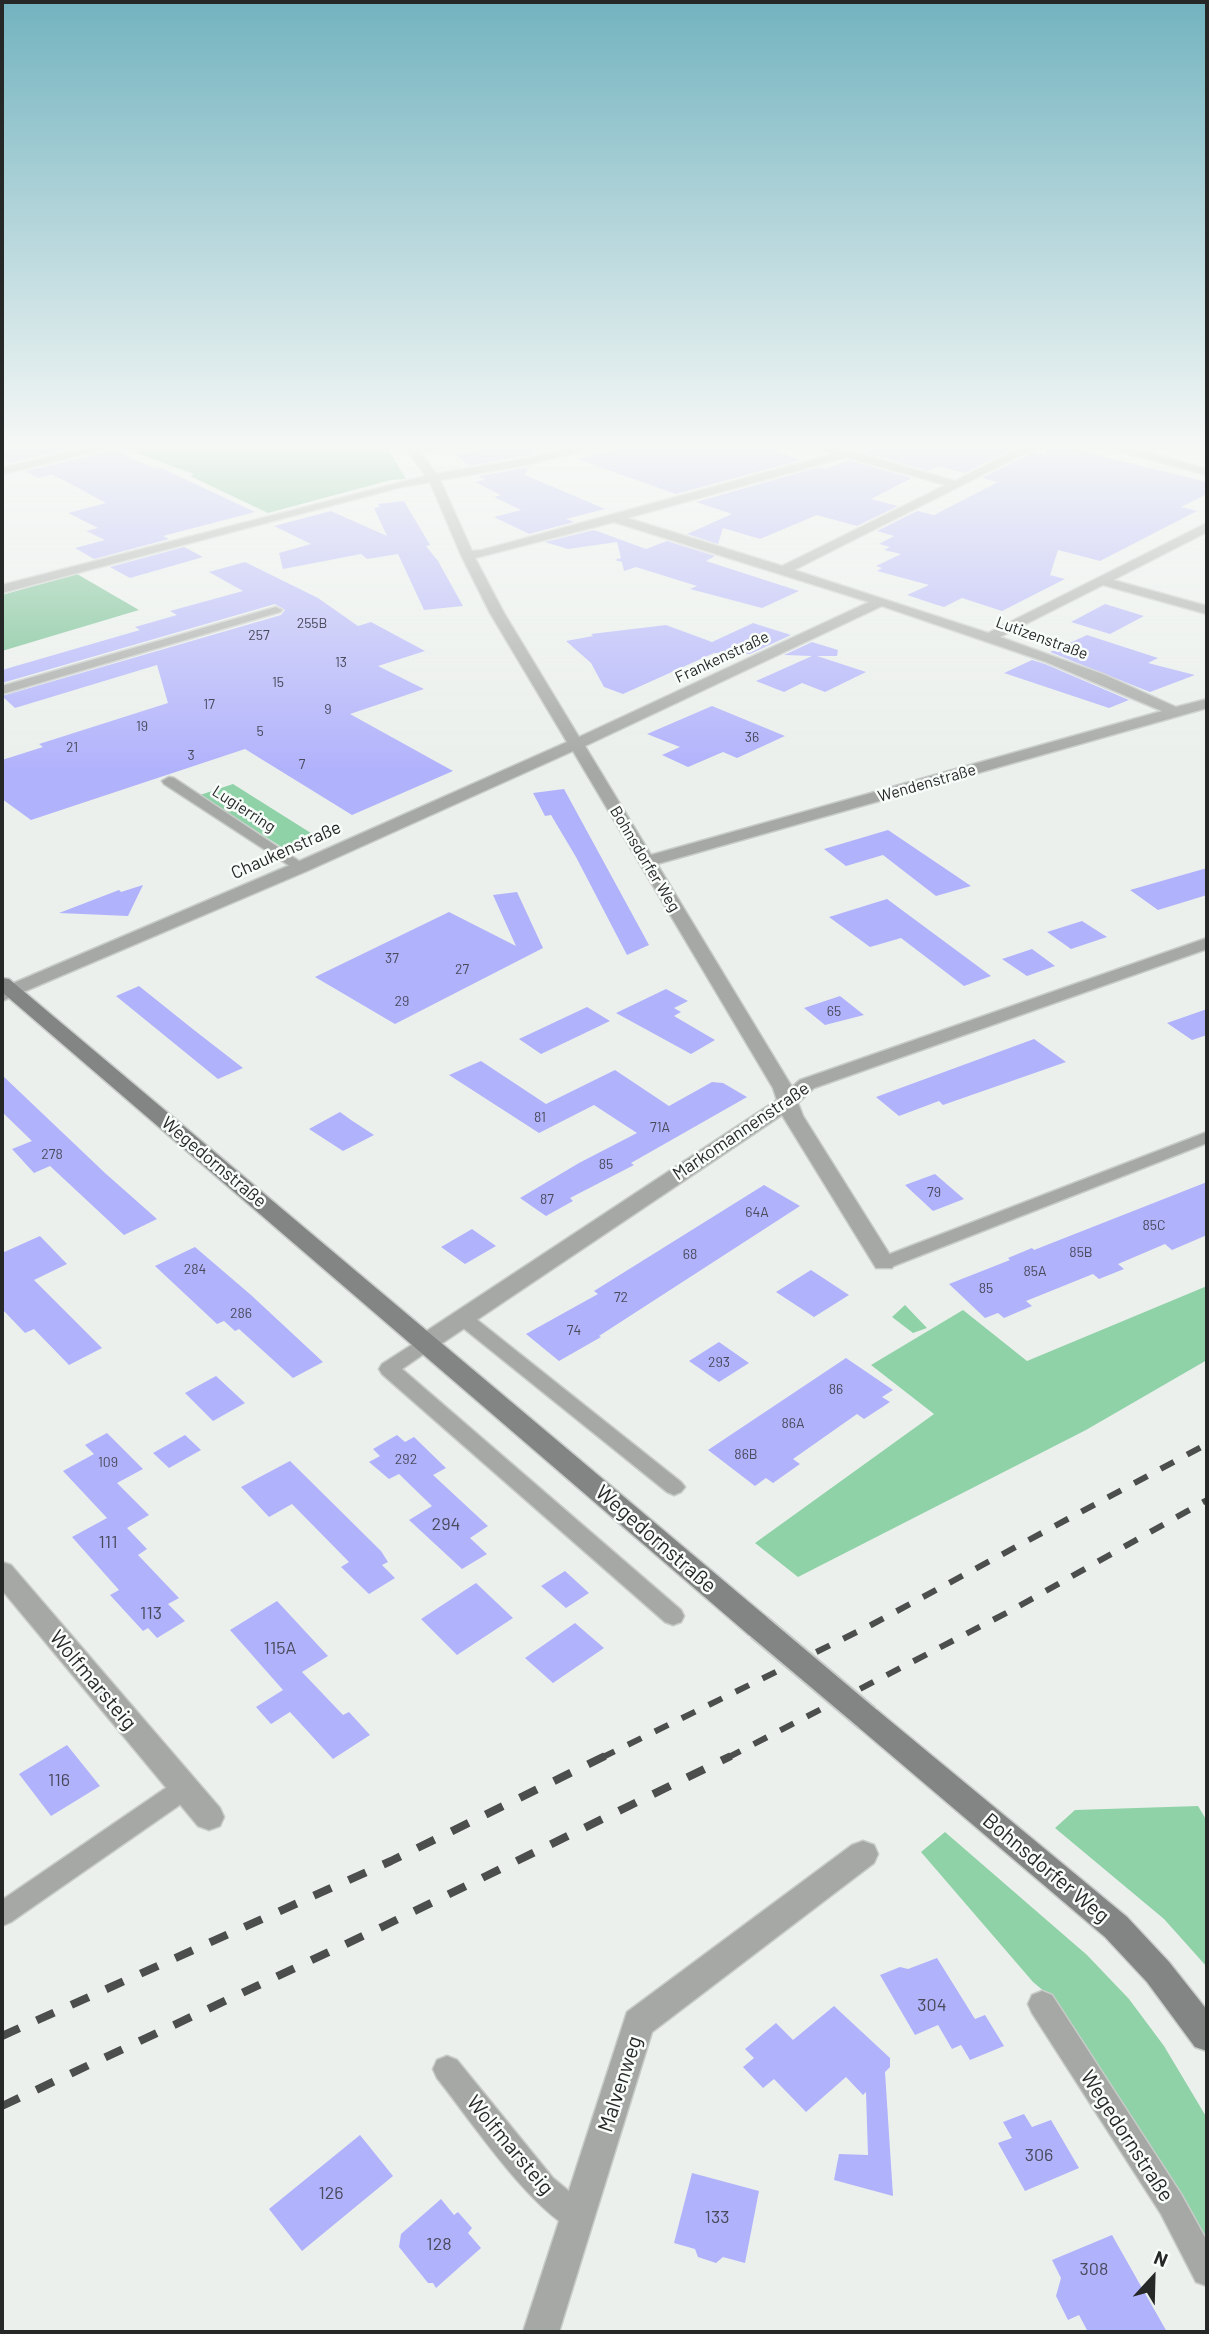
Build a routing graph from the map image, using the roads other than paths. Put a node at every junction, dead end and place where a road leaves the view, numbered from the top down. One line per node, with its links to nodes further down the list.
1 (142, 552): 10 (street)
2 (466, 552): 7 (street, Bohnsdorfer Weg)
3 (491, 552): 7 (street)
4 (726, 552): 8 (street, Lutizenstraße)
5 (822, 552): 8 (street)
6 (1159, 552): 9 (street)
7 (467, 555): 18 (street, Bohnsdorfer Weg)
8 (785, 570): 11 (street, Lutizenstraße)
9 (1104, 581): 13 (street); 14 (street)
10 (2, 589)
11 (883, 601): 14 (street, Lutizenstraße); 18 (street, Frankenstraße)
12 (276, 610): 15 (lane)
13 (1207, 610)
14 (988, 638): 17 (street, Lutizenstraße)
15 (2, 690)
16 (1207, 702): 17 (street, Wendenstraße)
17 (1173, 711): 20 (street, Wendenstraße)
18 (576, 744): 20 (street, Bohnsdorfer Weg); 21 (street, Chaukenstraße)
19 (169, 780): 21 (lane, Lugierring)
20 (646, 862): 24 (street, Bohnsdorfer Weg)
21 (301, 867): 23 (street, Chaukenstraße)
22 (1207, 943): 24 (street, Markomannenstraße)
23 (5, 989): 28 (street, Wegedornstraße)
24 (789, 1101): 26 (street, Bohnsdorfer Weg); 27 (street, Markomannenstraße)
25 (1207, 1137): 26 (lane)
26 (884, 1263)
27 (464, 1318): 28 (street, Markomannenstraße); 29 (lane)
28 (427, 1342): 31 (lane); 32 (street, Wegedornstraße, bridge)
29 (674, 1487)
30 (2, 1572): 33 (street, Wolfmarsteig)
31 (673, 1616)
32 (867, 1718): 38 (street, Bohnsdorfer Weg)
33 (185, 1788): 34 (street, Wolfmarsteig); 36 (lane)
34 (209, 1817)
35 (863, 1854): 40 (street, Malvenweg)
36 (2, 1914)
37 (1042, 2004): 41 (lane, Wegedornstraße)
38 (1207, 2036)
39 (447, 2069): 40 (lane, Wolfmarsteig)
40 (578, 2217): 42 (street, Malvenweg)
41 (1207, 2271)
42 (541, 2332)

